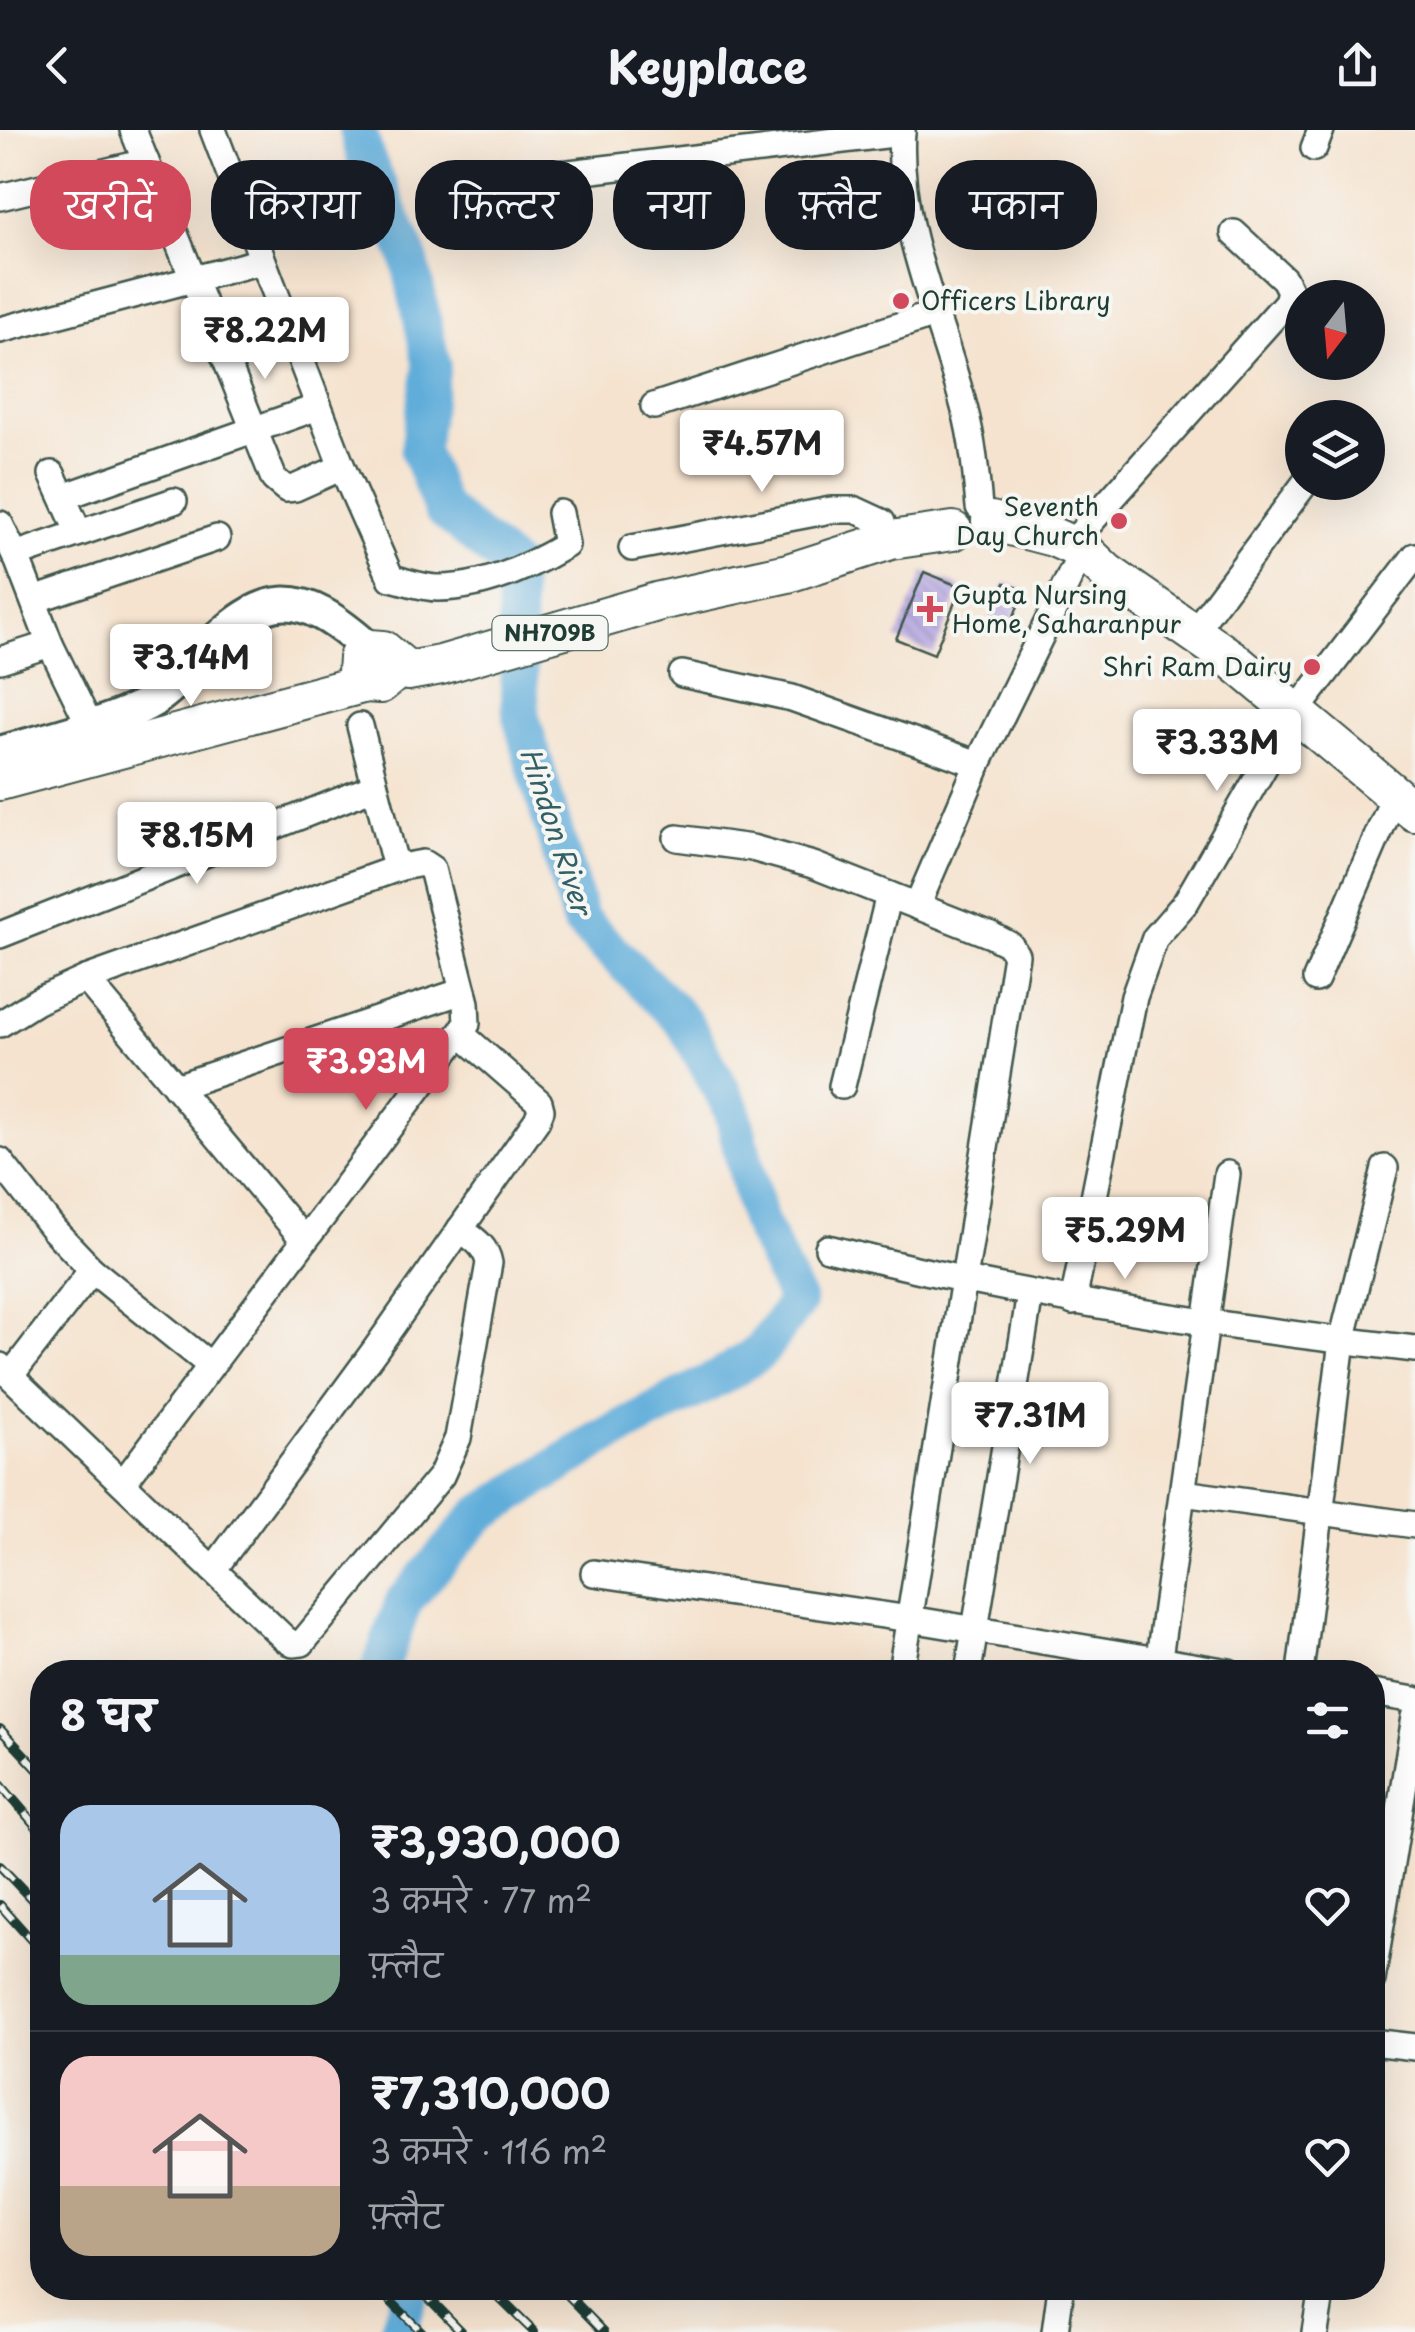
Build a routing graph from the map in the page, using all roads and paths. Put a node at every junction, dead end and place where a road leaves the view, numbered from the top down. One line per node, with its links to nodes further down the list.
1 (133, 130): 4 (street)
2 (213, 130): 10 (street)
3 (902, 132): 5 (street); 12 (street)
4 (145, 160)
5 (593, 170)
6 (30, 190): 7 (street)
7 (0, 197)
8 (1234, 233): 28 (street)
9 (181, 250): 11 (street)
10 (262, 260): 11 (street); 15 (street)
11 (194, 281): 13 (street); 16 (street)
12 (935, 314): 14 (street); 22 (street)
13 (0, 330)
14 (654, 406)
15 (318, 407): 16 (street); 17 (street)
16 (254, 430): 17 (street); 24 (street)
17 (342, 466): 20 (street)
18 (1293, 500): 32 (street)
19 (174, 501): 24 (street)
20 (560, 513)
21 (882, 522): 22 (highway, NH709B); 26 (street); 30 (highway, NH709B)
22 (972, 522): 28 (highway, NH709B); 30 (highway, NH709B)
23 (0, 524): 29 (street)
24 (79, 534): 29 (street)
25 (217, 538): 31 (street)
26 (632, 548)
27 (1415, 556): 37 (street)
28 (1084, 560): 32 (highway, NH709B); 41 (street)
29 (11, 561): 31 (street)
30 (734, 584): 35 (highway, NH709B)
31 (34, 600): 33 (street)
32 (1194, 632): 37 (highway, NH709B)
33 (50, 644): 34 (street); 38 (street)
34 (0, 660)
35 (376, 664): 38 (main road); 42 (highway, NH709B)
36 (682, 674): 41 (street)
37 (1295, 713): 44 (highway, NH709B); 66 (street)
38 (90, 726): 40 (main road)
39 (360, 726): 43 (street)
40 (0, 753)
41 (978, 764): 48 (street)
42 (0, 781)
43 (374, 787): 46 (street); 49 (street)
44 (1405, 803): 51 (street)
45 (677, 838): 47 (street)
46 (401, 866): 50 (street); 52 (street)
47 (889, 895): 48 (street); 56 (street)
48 (917, 906): 64 (street)
49 (0, 935)
50 (86, 979): 53 (street); 55 (street)
51 (1316, 979)
52 (463, 992): 54 (street); 55 (street)
53 (0, 1024)
54 (461, 1034): 60 (street); 61 (street)
55 (176, 1086): 61 (street)
56 (842, 1086)
57 (0, 1160): 63 (street)
58 (1385, 1168): 68 (street)
59 (1227, 1174): 67 (street)
60 (460, 1229): 76 (street); 76 (street)
61 (304, 1240): 70 (street)
62 (828, 1248): 64 (street)
63 (92, 1270): 70 (street); 71 (street)
64 (964, 1282): 65 (street); 78 (street)
65 (1030, 1294): 66 (street); 79 (street)
66 (1073, 1302): 67 (street)
67 (1208, 1322): 68 (street); 73 (street)
68 (1342, 1341): 69 (street); 74 (street)
69 (1415, 1349)
70 (210, 1365): 72 (street)
71 (5, 1370): 72 (street)
72 (122, 1483): 76 (street)
73 (1183, 1493): 74 (street); 83 (street)
74 (1320, 1511): 75 (street); 84 (street)
75 (1415, 1525)
76 (213, 1570)
77 (594, 1574): 78 (street)
78 (910, 1619): 79 (street); 80 (street)
79 (976, 1630): 81 (street); 82 (street)
80 (903, 1660)
81 (970, 1660)
82 (1124, 1660)
83 (1159, 1660)
84 (1301, 1660)
85 (1385, 1696): 86 (street)
86 (1415, 1700)
87 (1415, 1717): 88 (street)
88 (1385, 1900)
89 (1385, 2044): 90 (street)
90 (1415, 2048)
91 (1059, 2300): 93 (street)
92 (1320, 2300): 94 (street)
93 (1055, 2332)
94 (1315, 2332)

